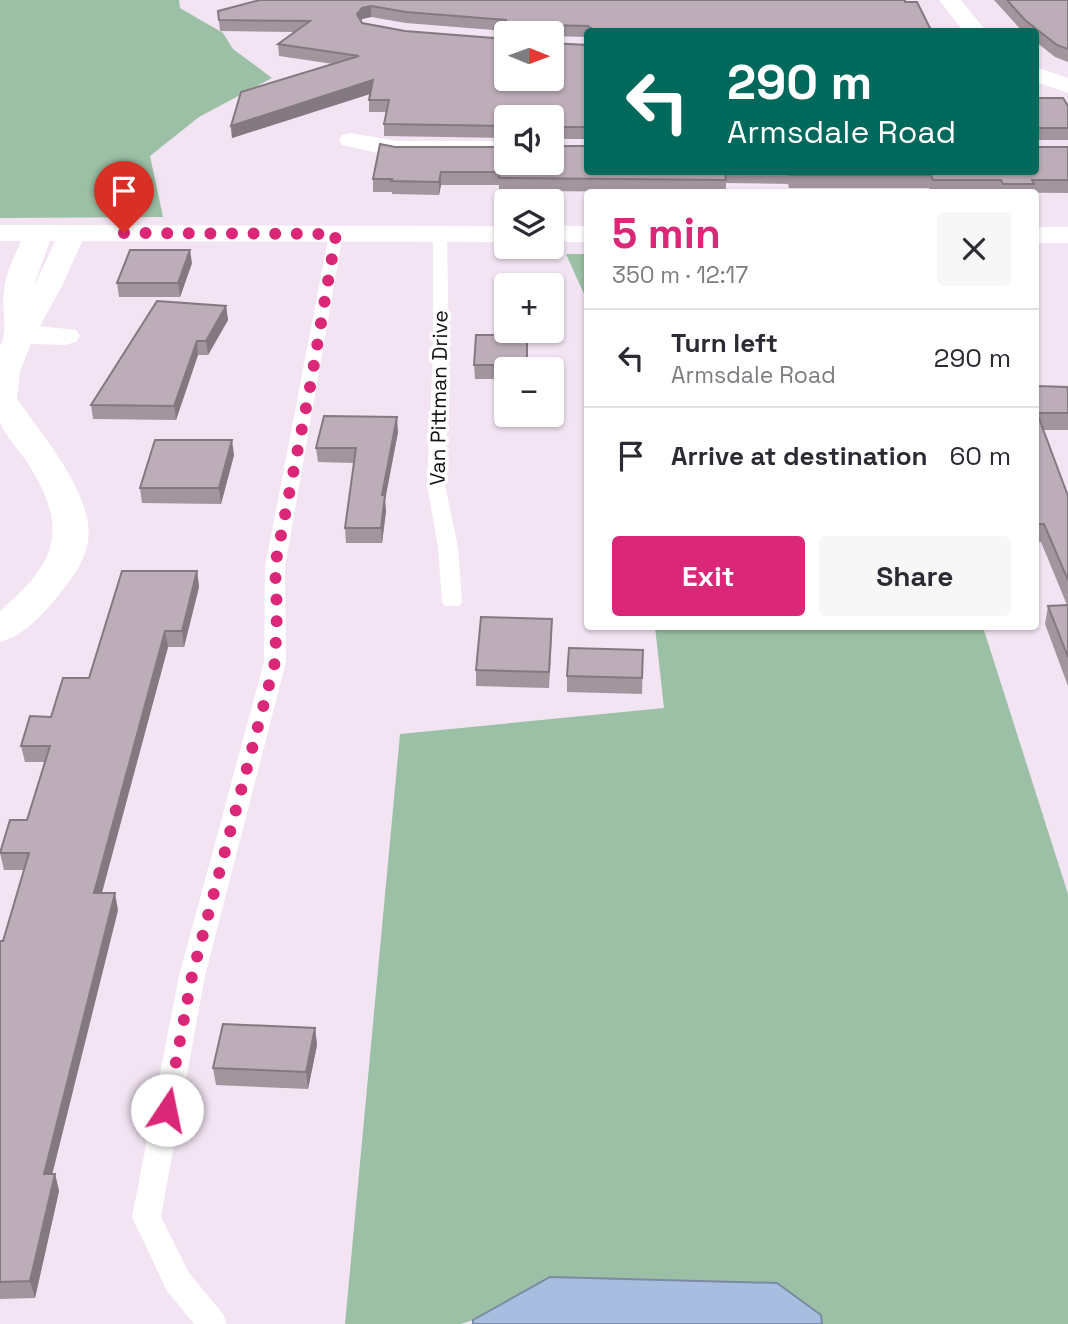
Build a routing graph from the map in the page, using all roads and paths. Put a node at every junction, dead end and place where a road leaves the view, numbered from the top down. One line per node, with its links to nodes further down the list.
1 (950, 0): 2 (street)
2 (973, 28)
3 (1039, 75): 4 (street)
4 (1068, 86)
5 (351, 140): 6 (street)
6 (494, 149)
7 (0, 233): 8 (street)
8 (39, 233): 9 (street); 17 (street)
9 (72, 233): 10 (street); 17 (street)
10 (336, 234): 11 (street); 21 (lane)
11 (440, 234): 12 (street); 19 (lane, Van Pittman Drive)
12 (494, 234)
13 (564, 234): 14 (street)
14 (584, 234)
15 (1039, 235): 16 (street)
16 (1068, 235)
17 (20, 335): 18 (street); 20 (street)
18 (65, 336)
19 (452, 602)
20 (0, 631)
21 (212, 1324)

